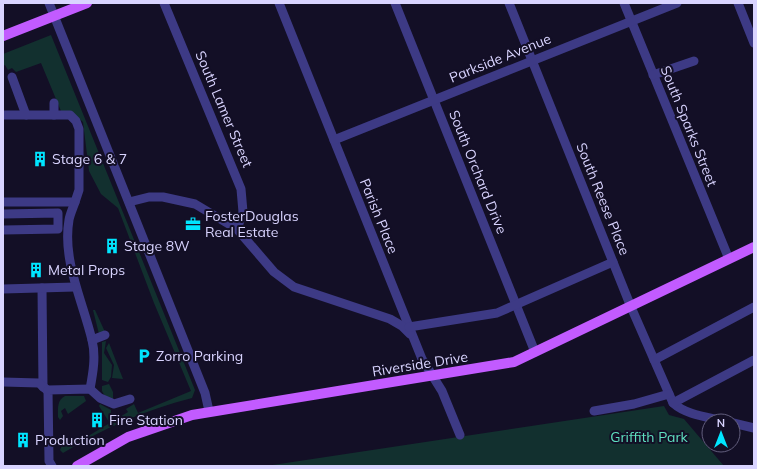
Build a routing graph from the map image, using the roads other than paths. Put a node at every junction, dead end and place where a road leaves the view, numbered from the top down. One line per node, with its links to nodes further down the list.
1 (49, 3): 10 (street)
2 (87, 3): 10 (main road)
3 (164, 3): 28 (street, South Lamer Street)
4 (279, 3): 23 (street, Parish Place)
5 (395, 3): 18 (street, South Orchard Drive)
6 (509, 3): 14 (street, South Reese Place)
7 (624, 3): 11 (street, South Sparks Street)
8 (676, 3): 11 (street, Parkside Avenue)
9 (738, 3): 13 (street)
10 (54, 16): 12 (main road); 26 (street)
11 (631, 21): 14 (street, Parkside Avenue); 16 (street, South Sparks Street)
12 (3, 36)
13 (754, 43)
14 (532, 60): 18 (street, Parkside Avenue); 32 (street, South Reese Place)
15 (694, 61): 16 (street)
16 (653, 75): 31 (street, South Sparks Street)
17 (12, 77): 21 (street)
18 (434, 100): 23 (street, Parkside Avenue); 36 (street, South Orchard Drive)
19 (54, 103): 22 (street)
20 (3, 115): 21 (street)
21 (26, 115): 22 (street)
22 (54, 115): 25 (street)
23 (334, 140): 39 (street, Parish Place)
24 (3, 202): 25 (street)
25 (75, 202): 33 (street)
26 (129, 202): 28 (street); 53 (street)
27 (3, 214): 29 (street)
28 (237, 229): 41 (street)
29 (3, 230)
30 (754, 247): 31 (main road, Riverside Drive)
31 (729, 259): 37 (main road, Riverside Drive)
32 (613, 262): 36 (street); 37 (street, South Reese Place)
33 (75, 287): 34 (street); 42 (street)
34 (42, 288): 35 (street); 48 (street)
35 (3, 289)
36 (516, 305): 39 (street); 43 (street, South Orchard Drive)
37 (631, 307): 43 (main road, Riverside Drive); 44 (street, South Reese Place)
38 (754, 307): 44 (street)
39 (409, 327): 41 (street, Parish Place)
40 (105, 335): 42 (street)
41 (414, 338): 46 (street, Parish Place)
42 (92, 340): 49 (street)
43 (536, 352): 46 (main road, Riverside Drive)
44 (654, 360): 50 (street, South Reese Place)
45 (754, 360): 52 (street)
46 (432, 376): 53 (main road, Riverside Drive); 58 (street, Parish Place)
47 (3, 382): 48 (street)
48 (45, 388): 49 (street); 59 (street)
49 (90, 389): 51 (street)
50 (669, 394): 52 (street, South Reese Place); 54 (street)
51 (130, 399)
52 (673, 403): 55 (street)
53 (209, 411): 60 (main road, Riverside Drive)
54 (594, 411)
55 (701, 415)
56 (741, 425): 57 (street)
57 (754, 428)
58 (460, 436)
59 (52, 466)
60 (77, 466)

